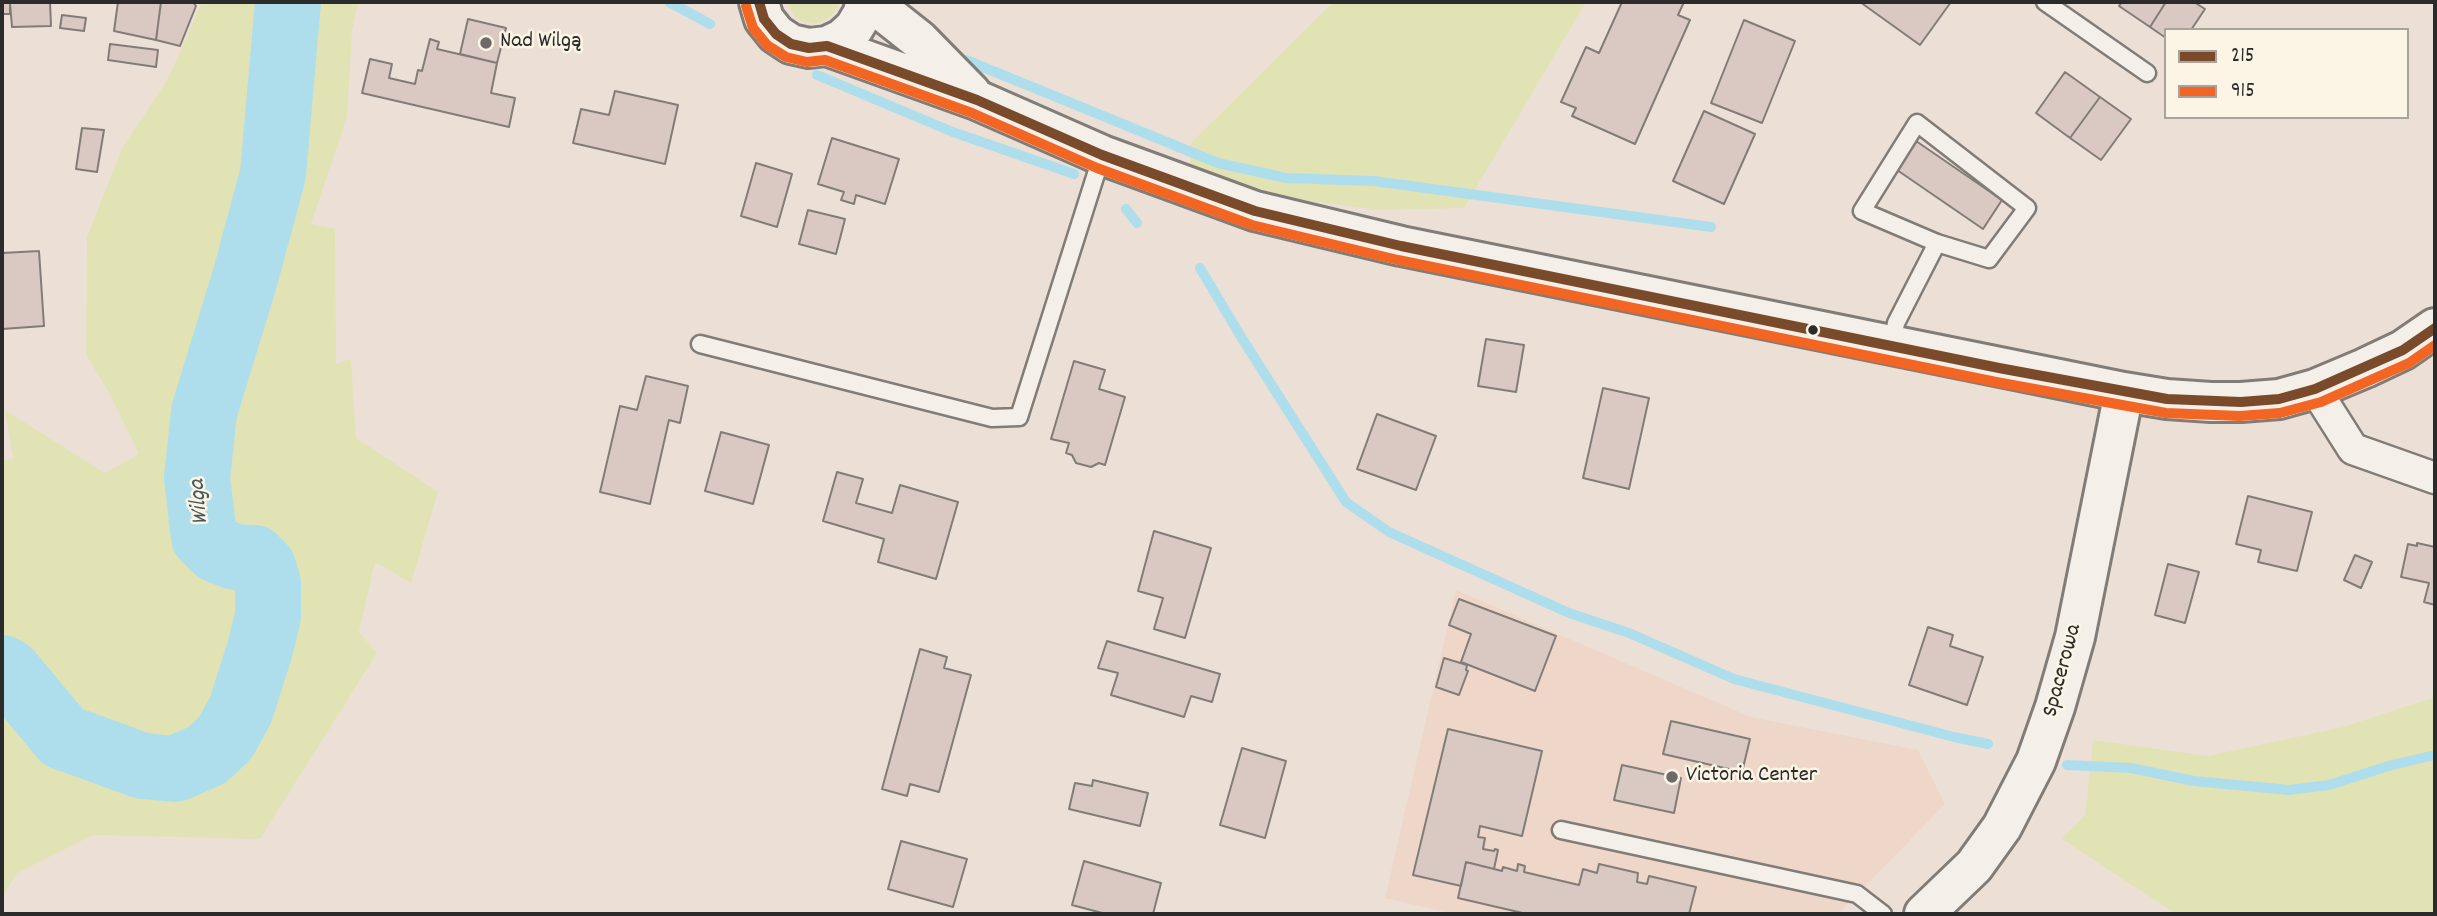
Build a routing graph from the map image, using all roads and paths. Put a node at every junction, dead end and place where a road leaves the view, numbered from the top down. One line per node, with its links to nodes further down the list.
1 (759, 2): 5 (street)
2 (865, 2): 5 (street)
3 (872, 2): 7 (street)
4 (2045, 2): 6 (lane)
5 (827, 46): 7 (street)
6 (2147, 73)
7 (977, 100): 8 (street)
8 (1102, 155): 11 (lane); 12 (street)
9 (1937, 243): 9 (lane); 12 (lane)
10 (2435, 328): 13 (street)
11 (700, 344)
12 (1892, 346): 14 (street)
13 (2315, 389): 14 (street); 15 (street)
14 (2124, 391): 18 (street, Spacerowa)
15 (2435, 478)
16 (1561, 830): 17 (lane)
17 (1884, 914)
18 (1924, 914)

